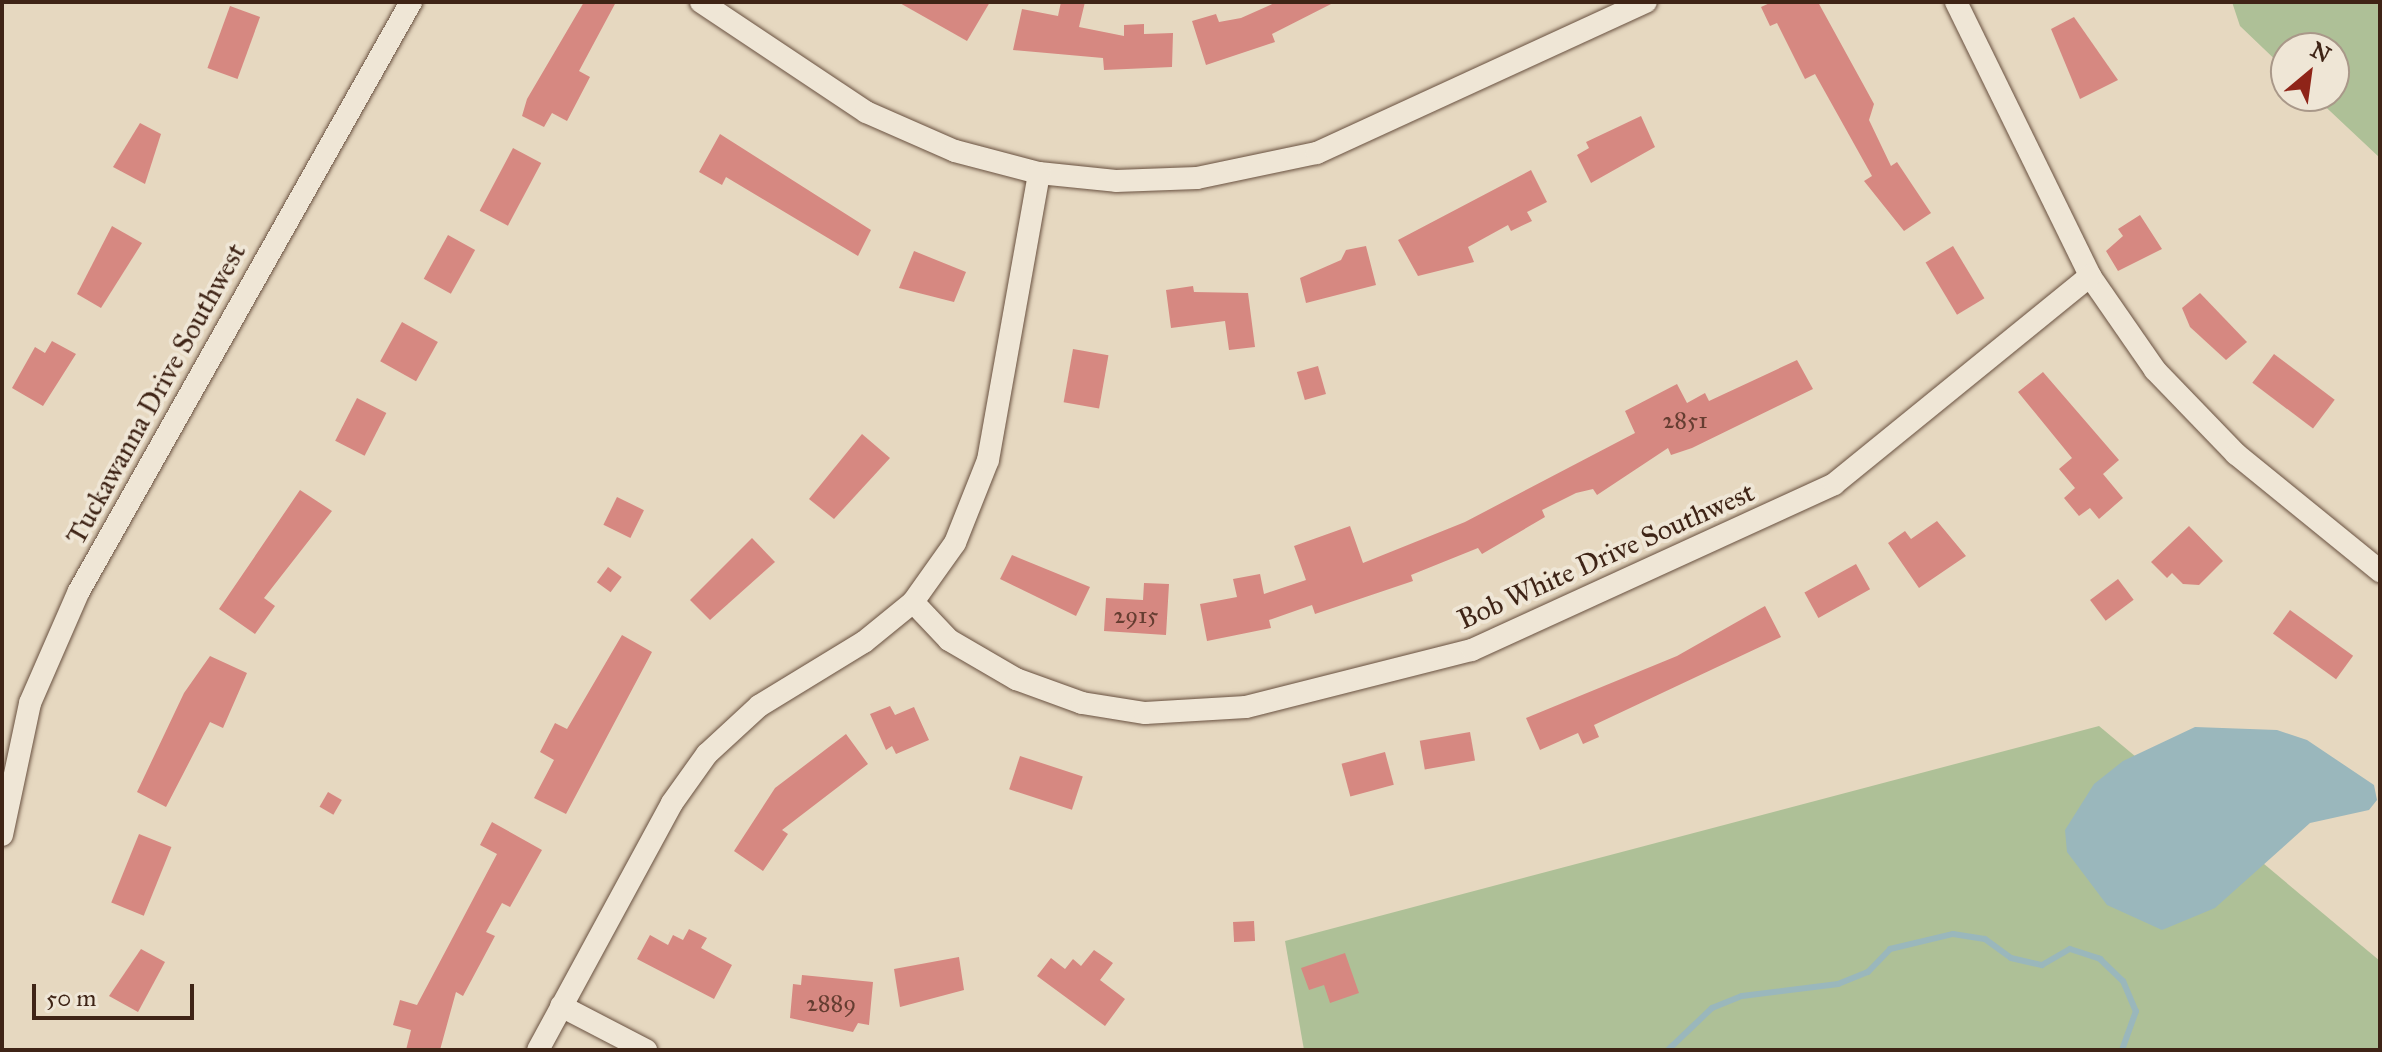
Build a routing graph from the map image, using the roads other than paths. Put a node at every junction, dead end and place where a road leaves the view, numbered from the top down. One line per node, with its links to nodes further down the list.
1 (411, 2): 9 (street, Tuckawanna Drive Southwest)
2 (701, 2): 5 (street)
3 (1646, 2): 5 (street)
4 (1956, 2): 6 (street)
5 (1039, 173): 8 (street)
6 (2090, 276): 7 (street); 8 (street, Bob White Drive Southwest)
7 (2380, 571)
8 (913, 602): 10 (street)
9 (2, 835)
10 (561, 1006): 11 (street); 12 (street)
11 (538, 1050)
12 (646, 1050)

